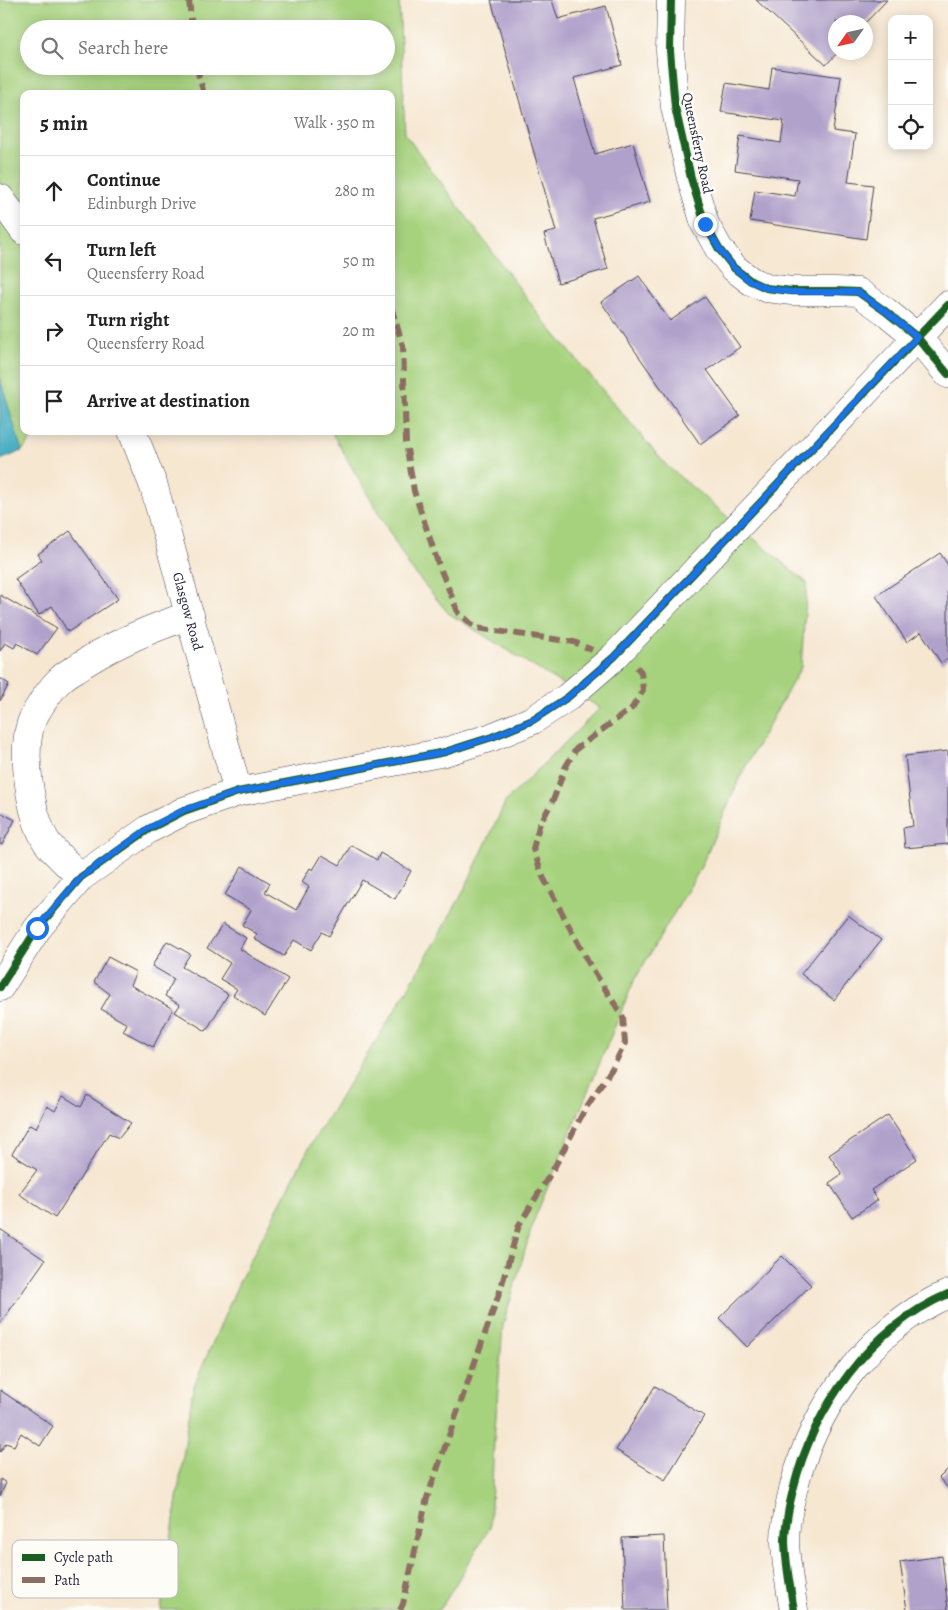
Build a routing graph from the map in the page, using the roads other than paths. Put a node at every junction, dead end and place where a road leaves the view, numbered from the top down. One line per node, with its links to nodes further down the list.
1 (671, 0): 5 (street, Queensferry Road)
2 (0, 198): 3 (street)
3 (20, 226)
4 (948, 305): 5 (street)
5 (917, 337): 6 (street, Queensferry Road); 9 (street)
6 (948, 374)
7 (134, 435): 8 (street, Glasgow Road)
8 (190, 615): 9 (street, Glasgow Road); 10 (street)
9 (238, 792): 10 (street)
10 (81, 877): 11 (street)
11 (0, 987)
12 (948, 1294): 13 (street)
13 (794, 1610)

